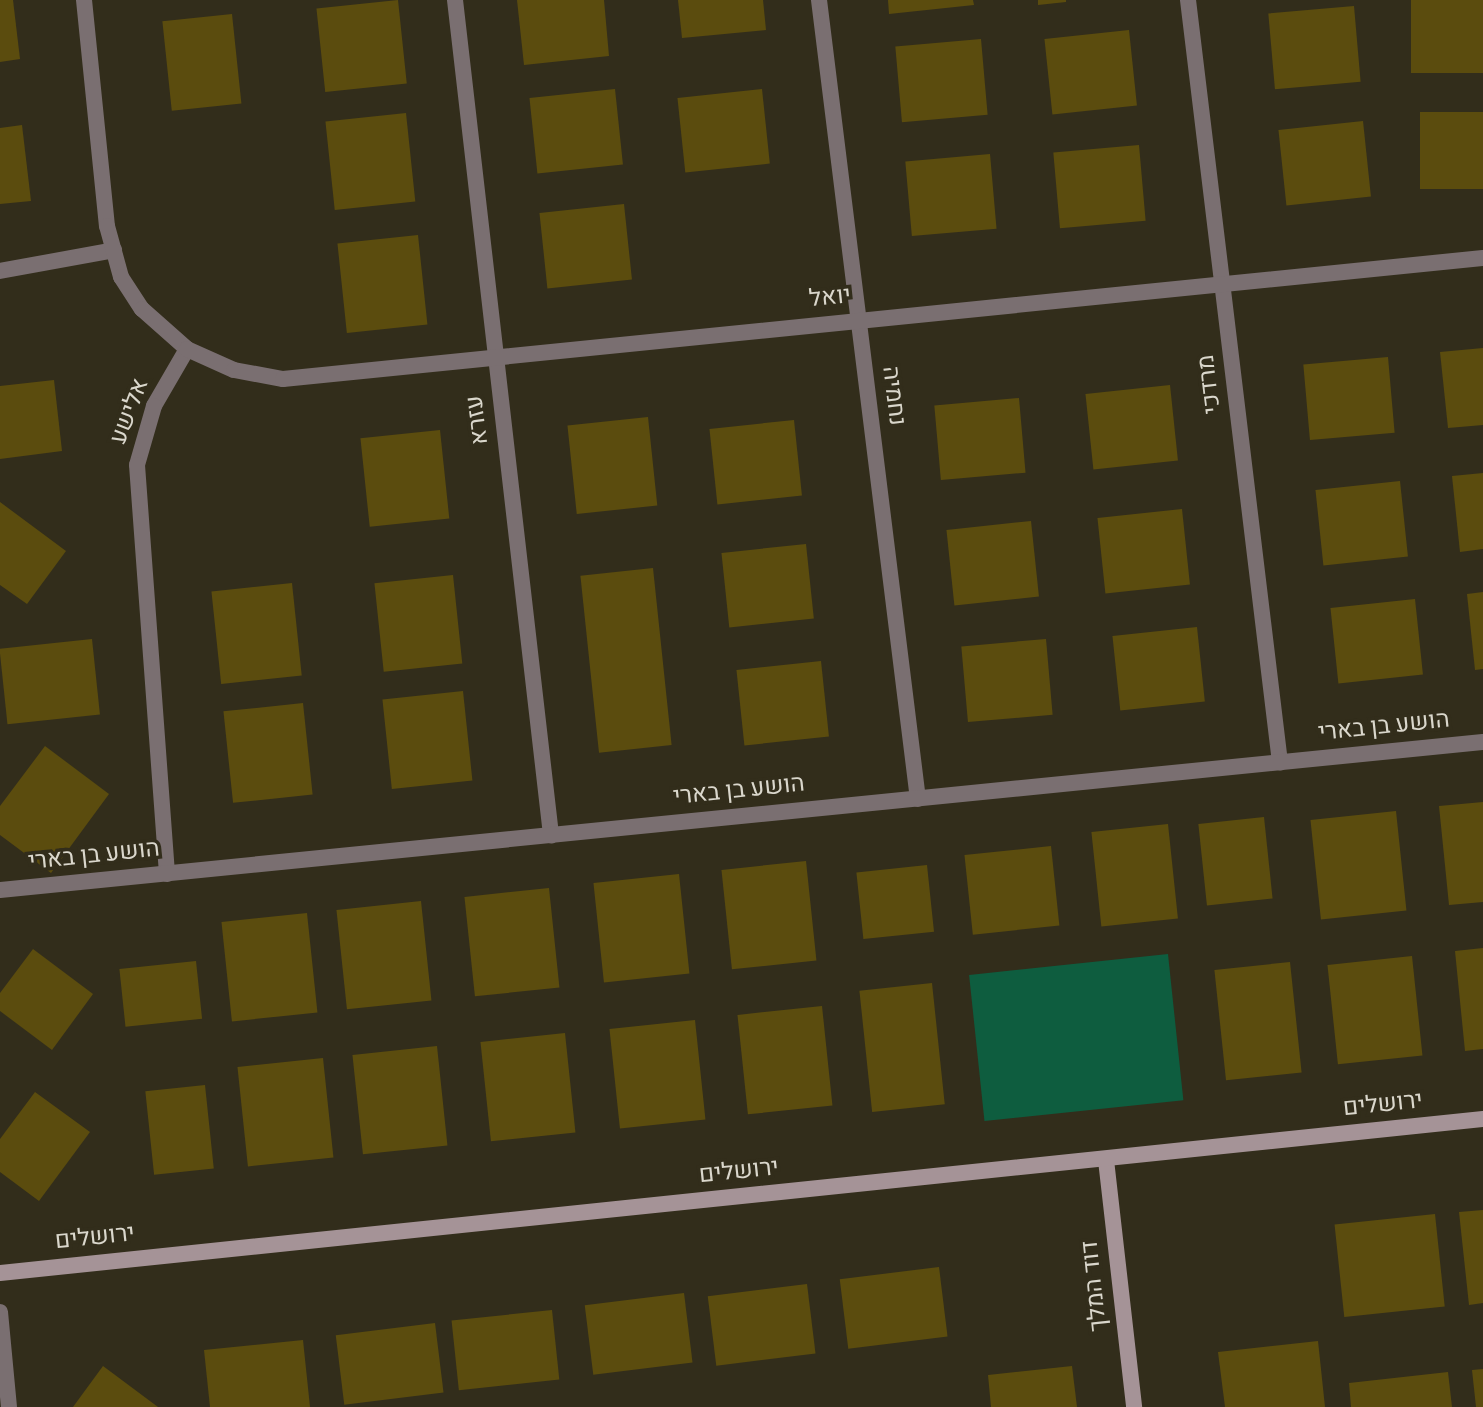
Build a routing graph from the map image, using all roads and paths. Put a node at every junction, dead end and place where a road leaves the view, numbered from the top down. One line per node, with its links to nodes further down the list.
1 (84, 0): 5 (street)
2 (455, 0): 11 (street, עזרא)
3 (819, 0): 9 (street, נחמיה)
4 (1188, 0): 8 (street, מרדכי)
5 (114, 250): 7 (street); 10 (street)
6 (1483, 258): 8 (street, יואל)
7 (0, 271)
8 (1223, 284): 9 (street, יואל); 13 (street, מרדכי)
9 (859, 321): 11 (street, יואל); 14 (street, נחמיה)
10 (187, 349): 11 (street, יואל); 16 (street, אלישע)
11 (496, 357): 15 (street, עזרא)
12 (1483, 742): 13 (street, הושע בן בארי)
13 (1280, 762): 14 (street, הושע בן בארי)
14 (918, 799): 15 (street, הושע בן בארי)
15 (551, 835): 16 (street, הושע בן בארי)
16 (167, 874): 17 (street, הושע בן בארי)
17 (0, 890)
18 (1483, 1119): 19 (street, ירושלים)
19 (1106, 1160): 20 (street, ירושלים); 23 (street, דוד המלך)
20 (0, 1273)
21 (0, 1312): 22 (street)
22 (9, 1407)
23 (1134, 1407)

